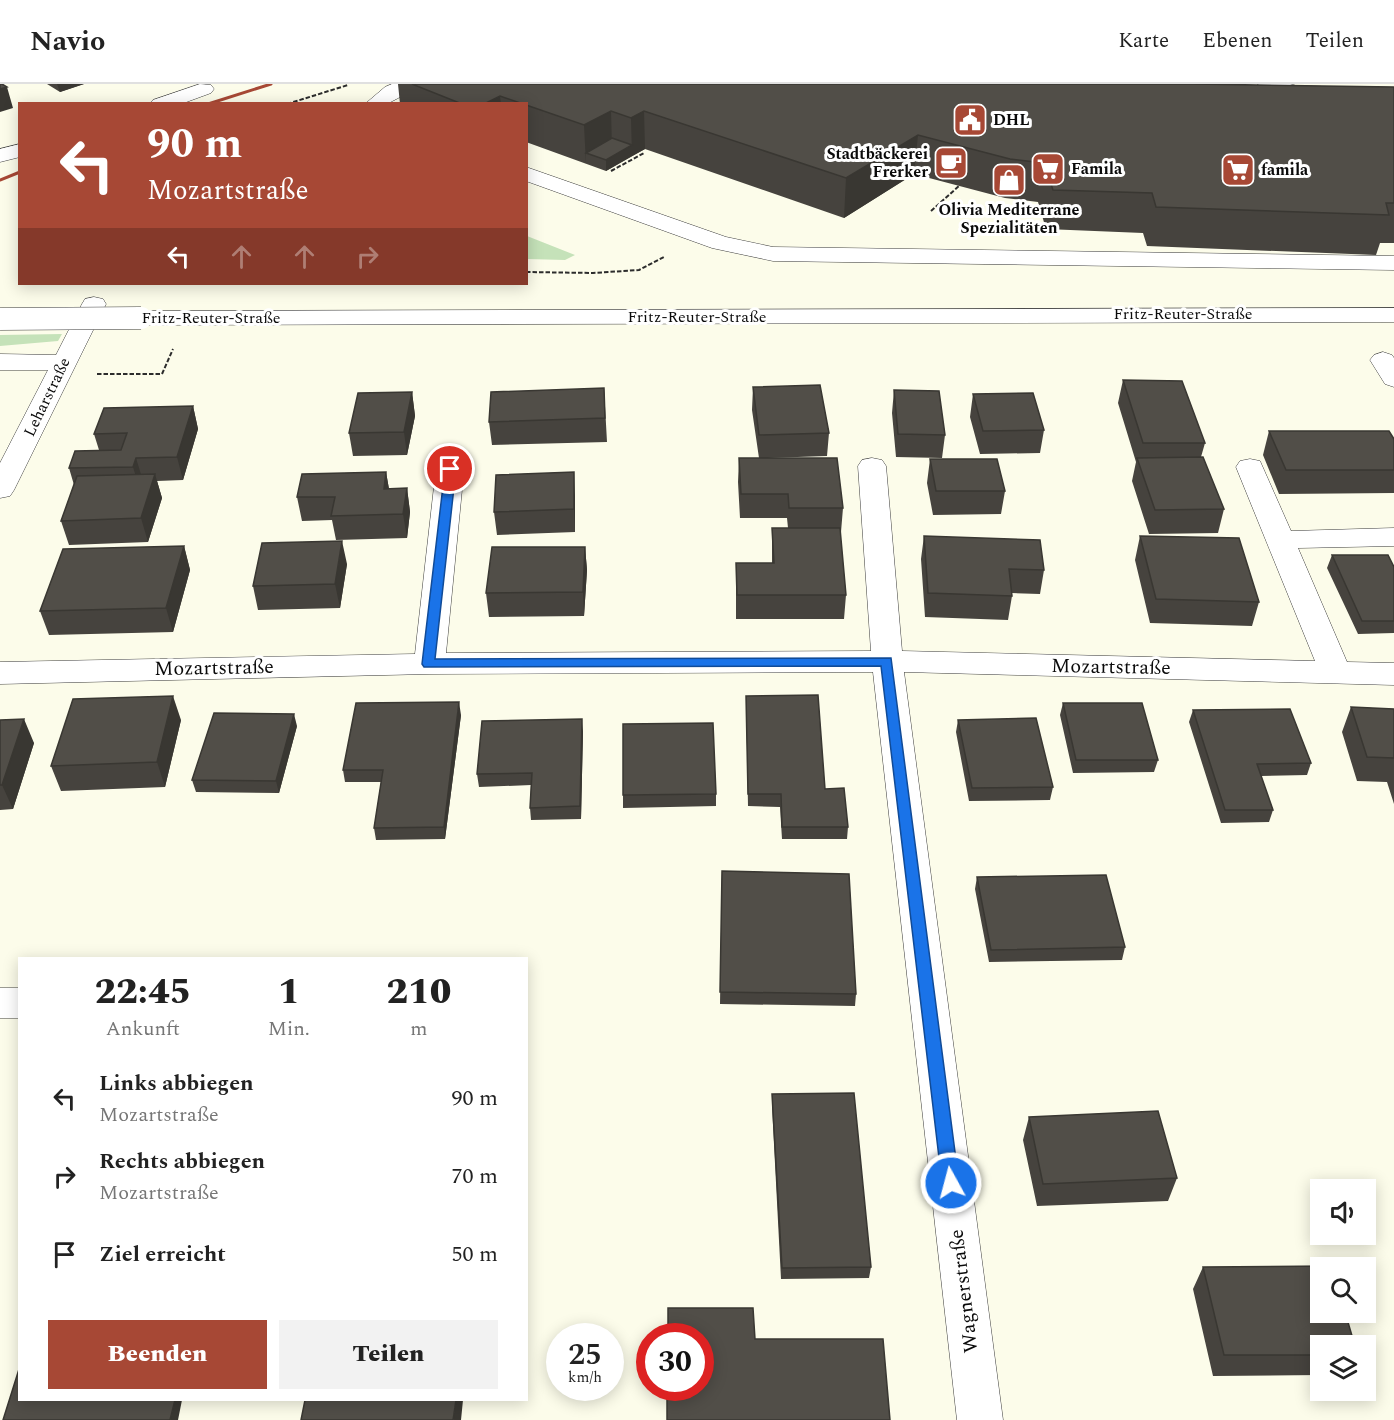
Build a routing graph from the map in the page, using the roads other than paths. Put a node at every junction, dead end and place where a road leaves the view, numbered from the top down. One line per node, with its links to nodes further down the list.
1 (410, 84): 5 (street)
2 (1268, 84): 6 (street)
3 (204, 92): 4 (street)
4 (167, 102)
5 (378, 102)
6 (1394, 111)
7 (18, 151): 8 (street)
8 (0, 156)
9 (528, 175): 10 (street)
10 (1394, 263)
11 (94, 304): 15 (street, Leharstraße)
12 (1394, 315): 13 (street, Fritz-Reuter-Straße, bridge)
13 (0, 319)
14 (0, 362): 15 (street)
15 (61, 369): 19 (street, Leharstraße)
16 (872, 466): 22 (street)
17 (1250, 467): 21 (street)
18 (450, 469): 23 (street)
19 (0, 490)
20 (1394, 537): 21 (street)
21 (1281, 540): 24 (street)
22 (887, 661): 23 (street, Mozartstraße); 24 (street, Mozartstraße); 29 (street, Wagnerstraße)
23 (429, 664): 25 (street, Mozartstraße)
24 (1335, 672): 26 (street, Mozartstraße)
25 (0, 673)
26 (1394, 674)
27 (0, 1003): 28 (street)
28 (18, 1003)
29 (980, 1420)

